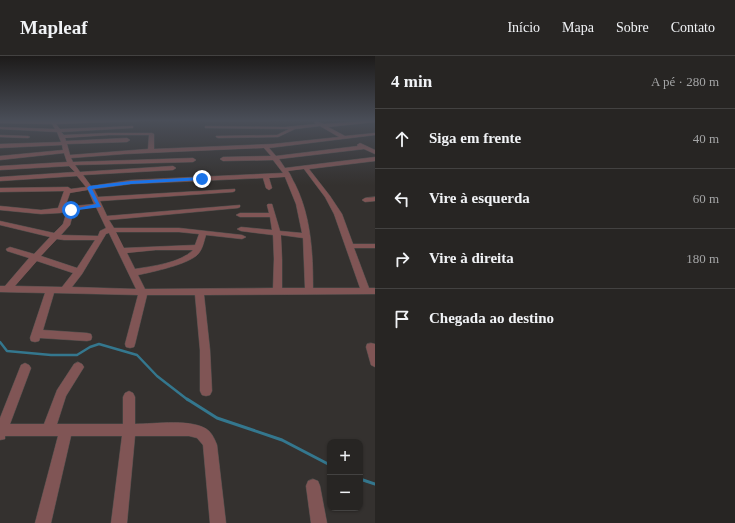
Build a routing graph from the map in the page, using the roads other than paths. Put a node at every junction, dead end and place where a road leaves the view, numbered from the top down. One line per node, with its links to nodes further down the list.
1 (24, 142): 8 (street)
2 (48, 142): 8 (street)
3 (64, 142): 16 (street)
4 (126, 142): 14 (street)
5 (152, 142): 13 (street)
6 (311, 142): 10 (street)
7 (352, 142): 11 (street)
8 (21, 145): 9 (street)
9 (0, 146)
10 (266, 147): 12 (street); 18 (street)
11 (364, 147): 15 (street); 18 (street)
12 (174, 150): 13 (street); 21 (street)
13 (151, 151): 14 (street)
14 (124, 152): 16 (street); 23 (street)
15 (375, 152)
16 (68, 157): 17 (street); 23 (street); 25 (street); 29 (street)
17 (0, 158)
18 (275, 158): 19 (street); 28 (street)
19 (223, 159)
20 (375, 159): 24 (street)
21 (173, 160): 22 (street); 23 (street); 26 (street)
22 (193, 160)
23 (126, 161): 27 (street)
24 (305, 167): 28 (street); 60 (street)
25 (0, 168)
26 (173, 168): 27 (street); 32 (street)
27 (127, 170): 29 (street); 33 (street)
28 (286, 172): 30 (street); 57 (street)
29 (77, 174): 31 (street); 34 (street)
30 (266, 176): 32 (street); 35 (street)
31 (0, 179)
32 (174, 179): 33 (street)
33 (131, 182): 34 (street)
34 (89, 188): 38 (street); 41 (street)
35 (270, 188)
36 (0, 190): 38 (street)
37 (233, 190): 41 (street)
38 (68, 191): 46 (street)
39 (375, 199): 40 (street)
40 (365, 200)
41 (97, 202): 47 (street); 50 (street)
42 (238, 206): 50 (street)
43 (270, 206): 49 (street)
44 (0, 208): 45 (street)
45 (14, 210): 46 (street); 51 (street)
46 (60, 210): 47 (street)
47 (71, 210): 56 (street)
48 (240, 215): 49 (street)
49 (274, 215): 54 (street)
50 (106, 218): 52 (street)
51 (0, 222): 56 (street)
52 (112, 229): 55 (street); 59 (street); 64 (street)
53 (241, 229): 54 (street)
54 (276, 232): 57 (street); 75 (street)
55 (203, 233): 58 (street); 62 (street)
56 (56, 236): 59 (street); 65 (street)
57 (307, 236): 71 (street)
58 (242, 237)
59 (100, 238): 66 (street)
60 (350, 246): 61 (street); 72 (street)
61 (375, 246)
62 (198, 247): 64 (street); 67 (street)
63 (10, 249): 65 (street)
64 (122, 251): 67 (street)
65 (36, 257): 66 (street); 68 (street)
66 (79, 272): 70 (street)
67 (132, 273): 73 (street)
68 (4, 289): 69 (street)
69 (51, 290): 70 (street); 76 (street)
70 (65, 290): 73 (street)
71 (309, 291): 72 (street); 75 (street)
72 (370, 291)
73 (142, 292): 74 (street); 77 (street)
74 (199, 292): 75 (street); 82 (street)
75 (277, 292)
76 (87, 338)
77 (130, 344)
78 (371, 347): 79 (street)
79 (375, 362)
80 (78, 367): 84 (street)
81 (25, 368): 87 (street)
82 (206, 391)
83 (129, 397): 86 (street)
84 (48, 430): 85 (street); 87 (street)
85 (66, 430): 86 (street); 89 (street)
86 (129, 430): 90 (street); 91 (street)
87 (1, 432)
88 (313, 486): 92 (street)
89 (43, 523)
90 (119, 523)
91 (218, 523)
92 (319, 523)

